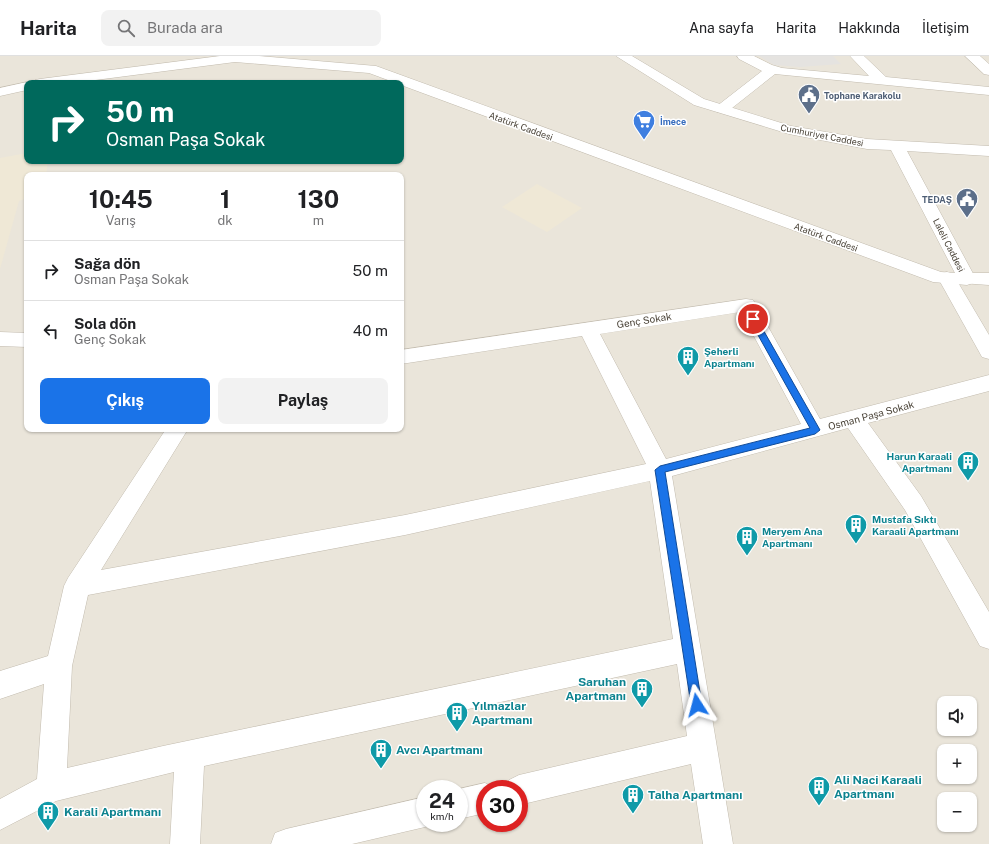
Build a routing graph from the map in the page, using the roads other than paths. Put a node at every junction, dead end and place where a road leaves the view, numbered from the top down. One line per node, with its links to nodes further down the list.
1 (623, 56): 14 (street, Cumhuriyet Caddesi)
2 (744, 56): 5 (street)
3 (857, 56): 9 (street)
4 (972, 56): 6 (street)
5 (773, 69): 9 (street); 14 (street)
6 (989, 71)
7 (63, 80): 8 (street, Atatürk Caddesi)
8 (398, 80)
9 (882, 81): 12 (street)
10 (404, 82): 17 (street, Atatürk Caddesi)
11 (24, 87): 13 (street)
12 (989, 91)
13 (0, 92)
14 (722, 109): 15 (street, Cumhuriyet Caddesi)
15 (897, 147): 16 (street, Cumhuriyet Caddesi); 18 (street, Laleli Caddesi)
16 (989, 151)
17 (947, 278): 18 (street, Atatürk Caddesi); 23 (street)
18 (967, 279): 19 (street, Atatürk Caddesi)
19 (989, 279)
20 (588, 329): 24 (street, Genç Sokak); 27 (street, Genç Sokak); 29 (street)
21 (0, 339): 22 (street)
22 (24, 340)
23 (989, 352)
24 (404, 357)
25 (989, 384): 26 (street, Osman Paşa Sokak)
26 (854, 420): 27 (street, Osman Paşa Sokak); 31 (street)
27 (815, 430): 29 (street, Osman Paşa Sokak)
28 (175, 432): 30 (street)
29 (660, 470): 30 (street, Osman Paşa Sokak); 32 (street)
30 (77, 586): 33 (street)
31 (989, 637)
32 (688, 649): 35 (street); 36 (street)
33 (59, 666): 34 (street); 37 (street)
34 (0, 686)
35 (703, 747): 38 (street); 43 (street)
36 (190, 755): 37 (street); 41 (street)
37 (51, 787): 40 (street)
38 (528, 788)
39 (416, 814): 42 (street)
40 (0, 815)
41 (185, 844)
42 (286, 844)
43 (718, 844)

